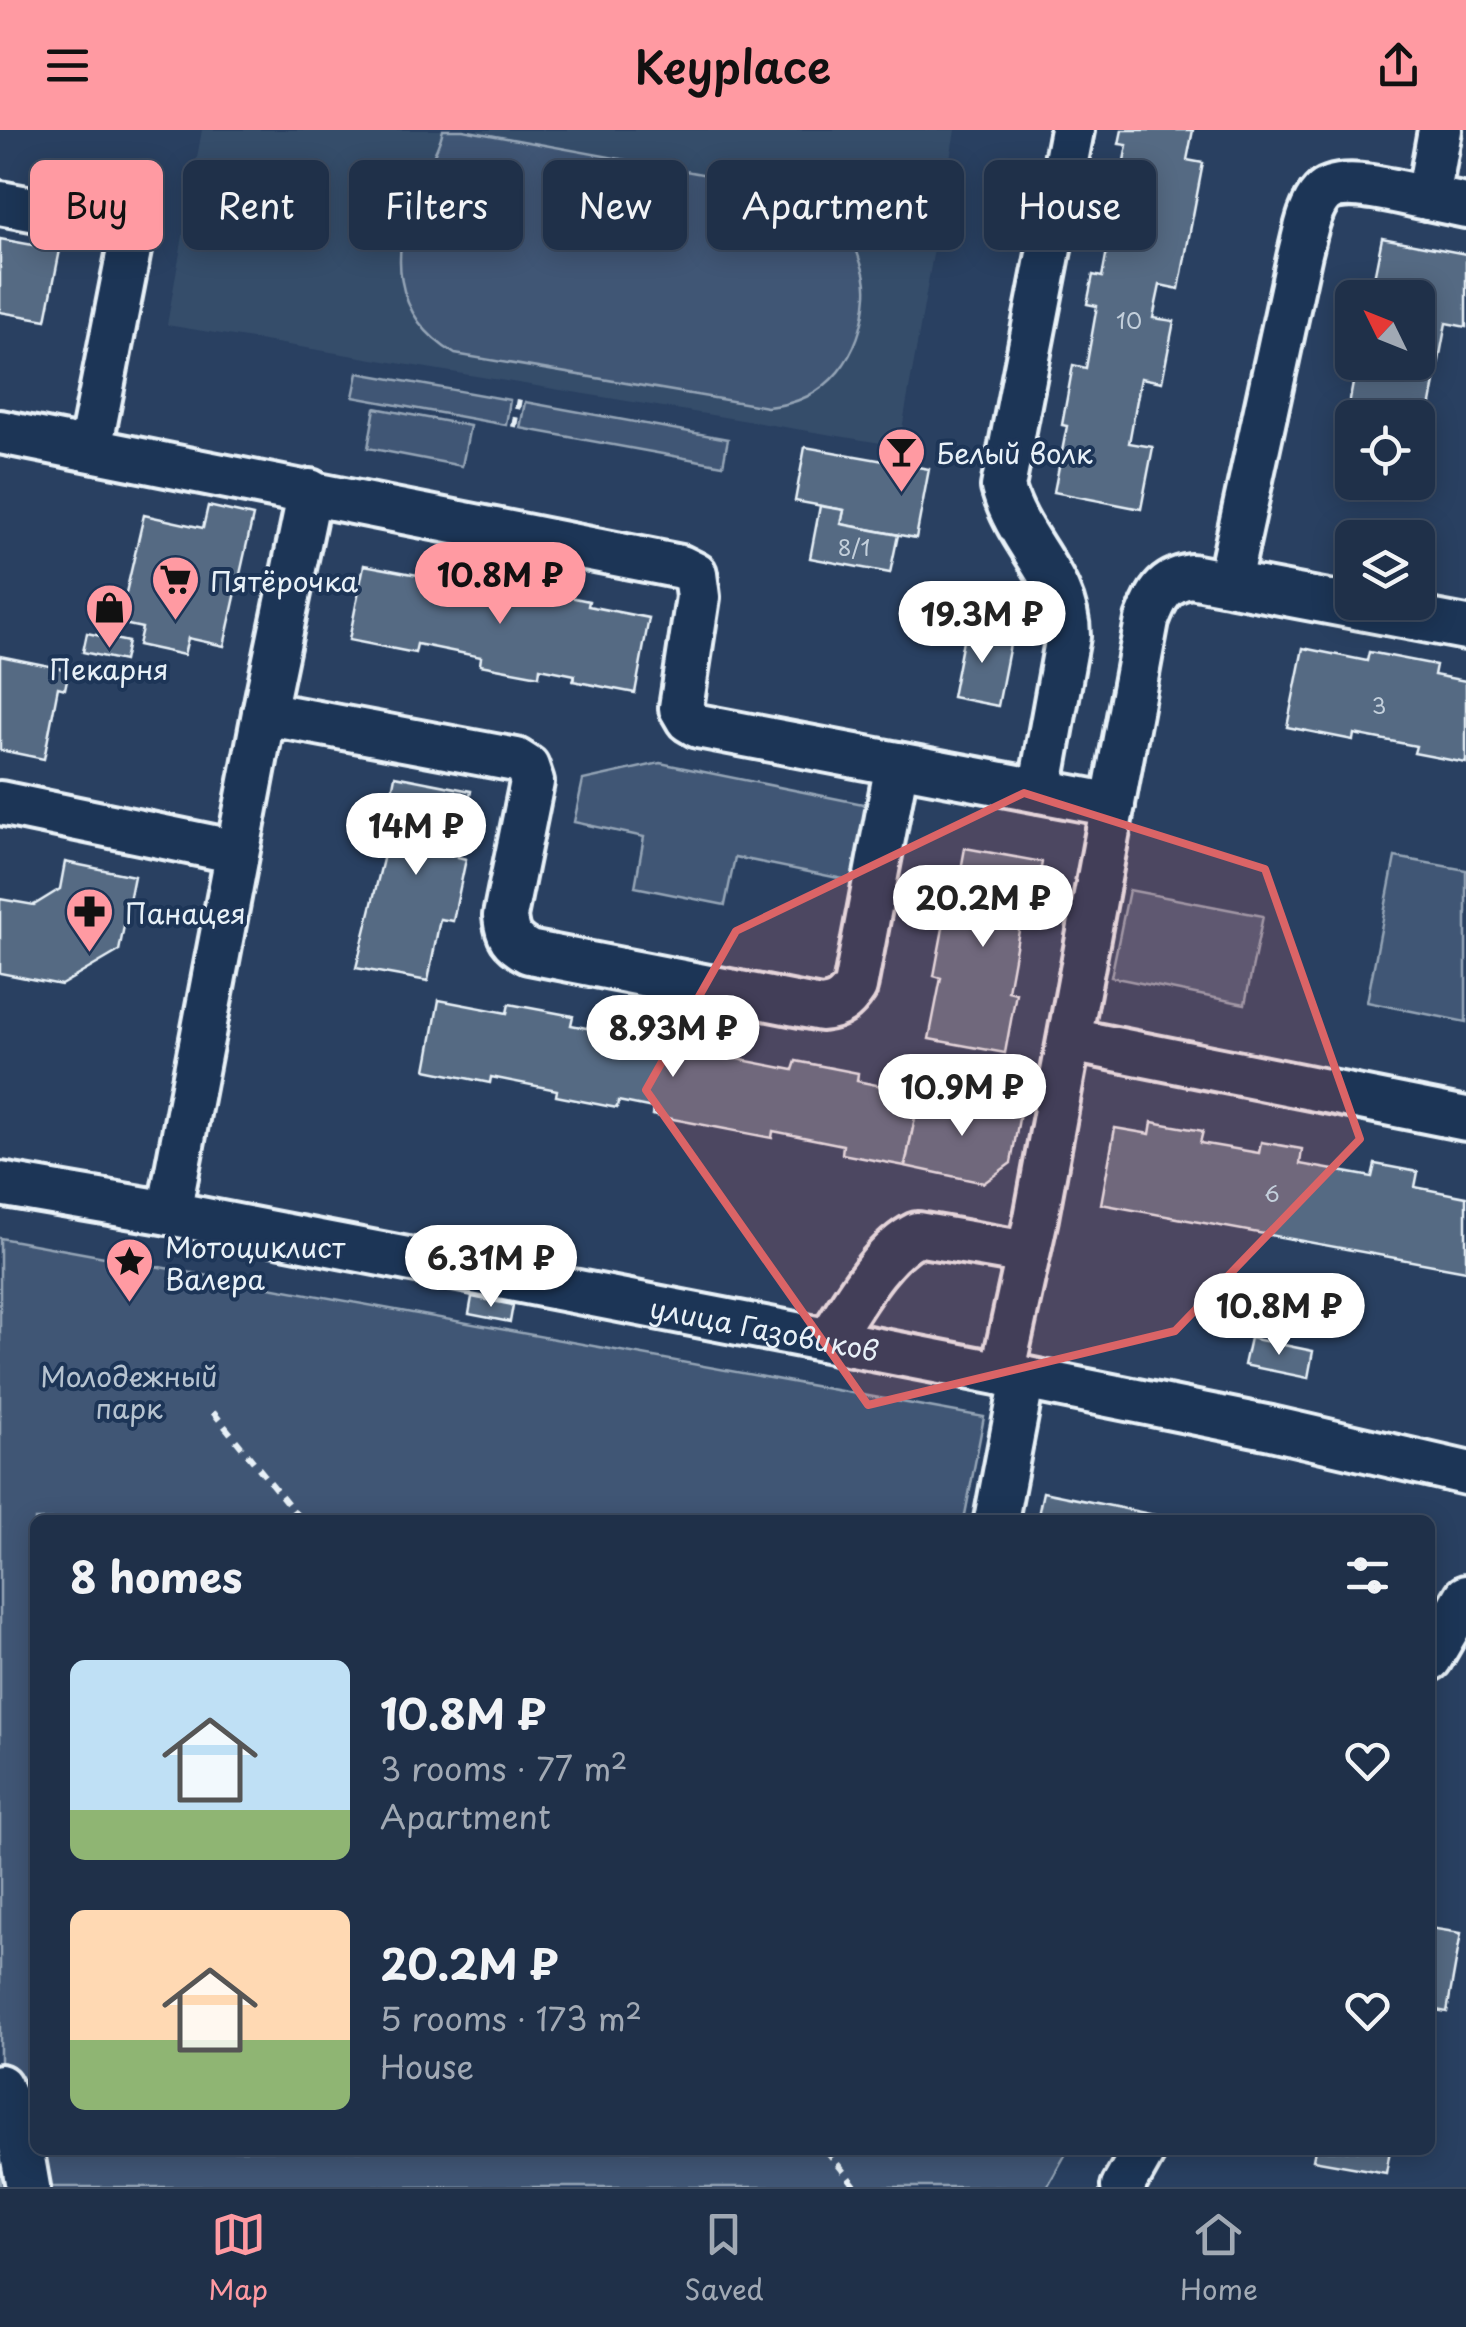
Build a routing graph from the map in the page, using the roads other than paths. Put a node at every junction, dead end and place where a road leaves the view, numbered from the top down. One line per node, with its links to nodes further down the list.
1 (1072, 130): 12 (street)
2 (1442, 130): 3 (street)
3 (1442, 201): 8 (street)
4 (0, 202): 6 (street)
5 (0, 432): 6 (street)
6 (90, 450): 7 (street)
7 (310, 491): 10 (street); 11 (street)
8 (1229, 581): 9 (street); 14 (street)
9 (1466, 628)
10 (264, 713): 11 (street); 15 (street)
11 (897, 764): 12 (street)
12 (1040, 792): 14 (street)
13 (0, 803): 15 (street)
14 (1113, 804): 16 (street)
15 (237, 852): 19 (street)
16 (1070, 1040): 17 (street); 20 (street)
17 (1466, 1119)
18 (0, 1184): 19 (street, улица Газовиков)
19 (169, 1213): 21 (street, улица Газовиков)
20 (1026, 1253): 21 (street); 22 (street)
21 (829, 1340): 22 (street, улица Газовиков)
22 (1012, 1376): 23 (street, улица Газовиков); 24 (street)
23 (1466, 1473)
24 (997, 1515)
25 (1466, 1597): 26 (street)
26 (1435, 1650)
27 (0, 2086): 28 (street)
28 (9, 2132): 30 (street)
29 (1141, 2155): 31 (street)
30 (28, 2187)
31 (1122, 2187)

